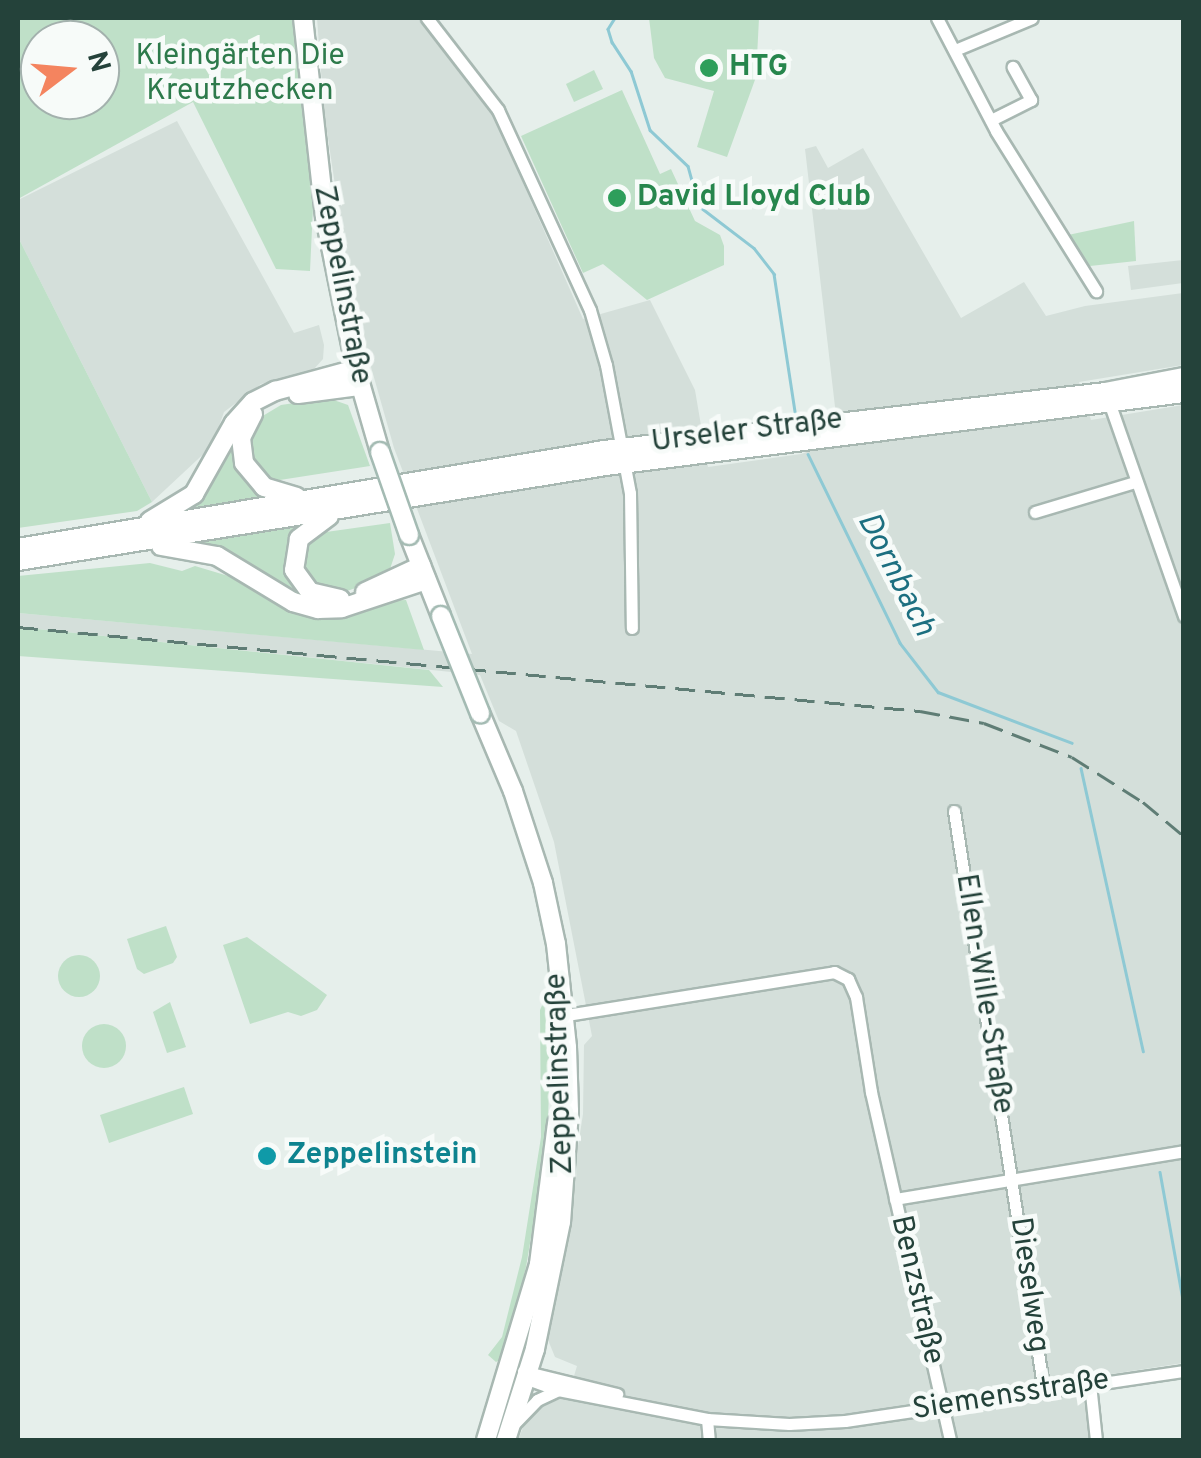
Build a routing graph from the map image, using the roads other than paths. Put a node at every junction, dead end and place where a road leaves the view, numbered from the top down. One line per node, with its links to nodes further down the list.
1 (303, 18): 10 (main road, Zeppelinstraße)
2 (427, 18): 13 (street)
3 (937, 18): 5 (street)
4 (1032, 18): 5 (street)
5 (955, 50): 7 (street)
6 (1013, 67): 7 (street)
7 (990, 120): 8 (street)
8 (1096, 292)
9 (1184, 377): 12 (main road, Urseler Straße)
10 (358, 378): 15 (main road); 18 (main road); 21 (main road, Zeppelinstraße, bridge)
11 (1184, 393): 12 (main road, Urseler Straße)
12 (1108, 398): 13 (main road, Urseler Straße); 14 (street)
13 (624, 455): 15 (main road, Urseler Straße); 16 (main road, Urseler Straße); 23 (street)
14 (1135, 482): 17 (street); 22 (street)
15 (312, 500): 18 (main road, Urseler Straße)
16 (338, 511): 18 (main road, Urseler Straße); 21 (main road)
17 (1035, 512)
18 (133, 537): 19 (main road); 20 (main road); 21 (main road)
19 (18, 548)
20 (18, 561)
21 (424, 573): 25 (main road, Zeppelinstraße, bridge)
22 (1184, 616)
23 (632, 628)
24 (954, 810): 27 (street, Ellen-Wille-Straße)
25 (560, 1017): 28 (street, Benzstraße); 29 (main road, Zeppelinstraße); 31 (main road, Zeppelinstraße)
26 (1184, 1152): 27 (street)
27 (1012, 1178): 28 (street); 35 (street, Dieselweg)
28 (894, 1199): 36 (street, Benzstraße)
29 (535, 1350): 31 (main road, Zeppelinstraße); 32 (street, Siemensstraße)
30 (1184, 1370): 33 (street, Siemensstraße)
31 (521, 1373): 32 (street, Siemensstraße); 34 (street, Siemensstraße); 39 (main road, Zeppelinstraße); 40 (main road, Zeppelinstraße)
32 (568, 1380): 37 (street, Siemensstraße)
33 (1090, 1384): 35 (street, Siemensstraße); 43 (street)
34 (558, 1390): 37 (street, Siemensstraße); 39 (street)
35 (1044, 1392): 36 (street, Siemensstraße)
36 (943, 1407): 38 (street, Siemensstraße); 42 (street, Benzstraße)
37 (660, 1408): 38 (street, Siemensstraße)
38 (707, 1419): 41 (street)
39 (508, 1435)
40 (486, 1440)
41 (709, 1440)
42 (950, 1440)
43 (1096, 1440)

